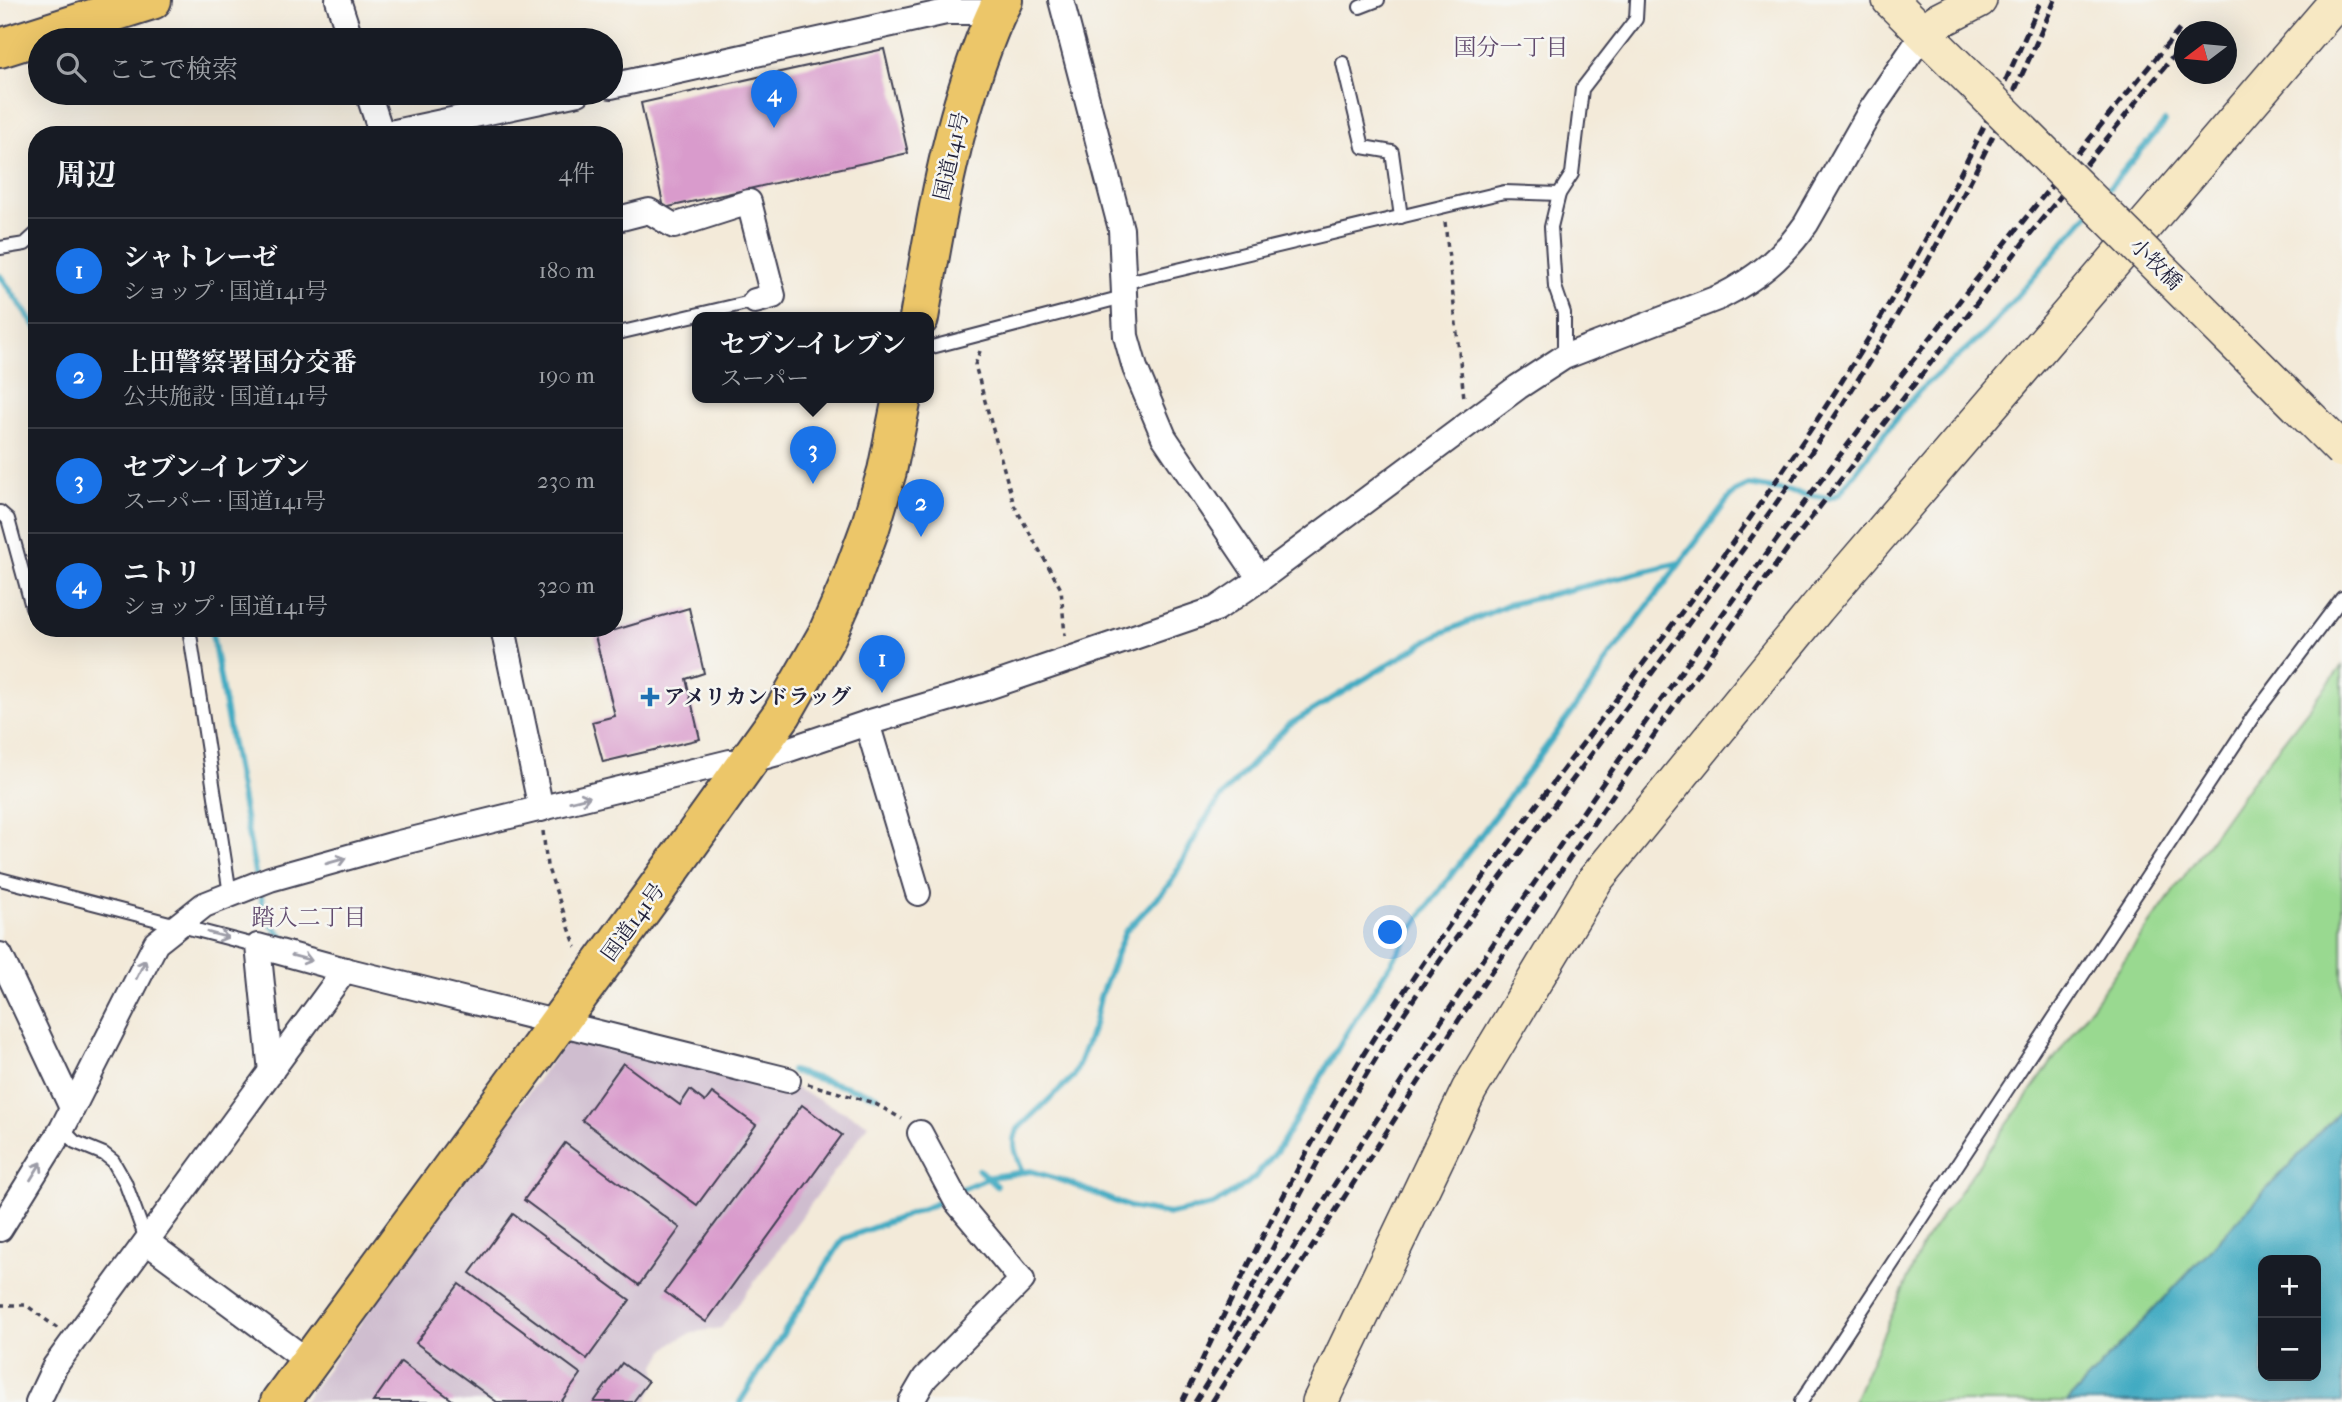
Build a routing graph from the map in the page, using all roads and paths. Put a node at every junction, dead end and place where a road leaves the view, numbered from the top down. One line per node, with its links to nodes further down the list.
1 (152, 0): 11 (highway)
2 (338, 0): 12 (street)
3 (1061, 0): 28 (street)
4 (1378, 0): 10 (lane)
5 (1637, 0): 22 (lane)
6 (1890, 0): 13 (street, 小牧橋)
7 (1979, 0): 13 (street)
8 (2338, 0): 71 (street)
9 (999, 7): 17 (street); 31 (highway, 国道141号)
10 (1360, 7)
11 (63, 28)
12 (347, 28)
13 (1924, 33): 36 (street); 39 (street, 小牧橋, bridge)
14 (28, 39): 15 (highway)
15 (0, 48)
16 (1343, 62): 24 (lane)
17 (623, 83)
18 (371, 105): 20 (street)
19 (522, 105): 21 (street)
20 (375, 126)
21 (423, 126)
22 (1559, 194): 23 (lane); 36 (lane)
23 (1444, 206): 24 (lane); 38 (path)
24 (1401, 217): 28 (lane)
25 (623, 218): 29 (street)
26 (28, 241): 27 (lane)
27 (0, 248)
28 (1123, 290): 34 (lane); 41 (street)
29 (755, 301): 30 (lane)
30 (708, 312)
31 (920, 312)
32 (692, 316): 33 (lane)
33 (623, 332)
34 (988, 332): 35 (lane); 46 (path)
35 (934, 347)
36 (1564, 357): 38 (street)
37 (901, 403): 48 (highway, 国道141号)
38 (1467, 425): 41 (street)
39 (2342, 450)
40 (0, 512): 42 (lane)
41 (1260, 579): 46 (street)
42 (28, 589)
43 (2342, 598): 72 (lane)
44 (191, 637): 51 (lane)
45 (505, 637): 49 (street)
46 (1068, 659): 47 (street)
47 (867, 723): 48 (street); 52 (street)
48 (748, 761): 49 (street, one-way to 48); 57 (highway, 国道141号)
49 (541, 808): 51 (street, one-way to 49); 57 (path)
50 (0, 879): 53 (lane)
51 (237, 891): 53 (street)
52 (918, 893)
53 (177, 925): 54 (lane, one-way to 54); 61 (street, one-way to 53)
54 (258, 946): 56 (street, one-way to 56); 59 (street)
55 (0, 955): 61 (street)
56 (345, 970): 58 (street); 59 (street)
57 (588, 982): 58 (highway, 国道141号)
58 (557, 1024): 60 (street); 67 (highway, 国道141号)
59 (271, 1072): 64 (street)
60 (798, 1082): 62 (path)
61 (67, 1119): 63 (street, one-way to 61); 64 (lane)
62 (912, 1127): 70 (street)
63 (0, 1229)
64 (147, 1242): 66 (street); 67 (street)
65 (0, 1305): 66 (path)
66 (74, 1341): 68 (street)
67 (309, 1362): 69 (highway, 国道141号)
68 (38, 1402)
69 (280, 1402)
70 (911, 1402)
71 (1320, 1402)
72 (1801, 1402)

